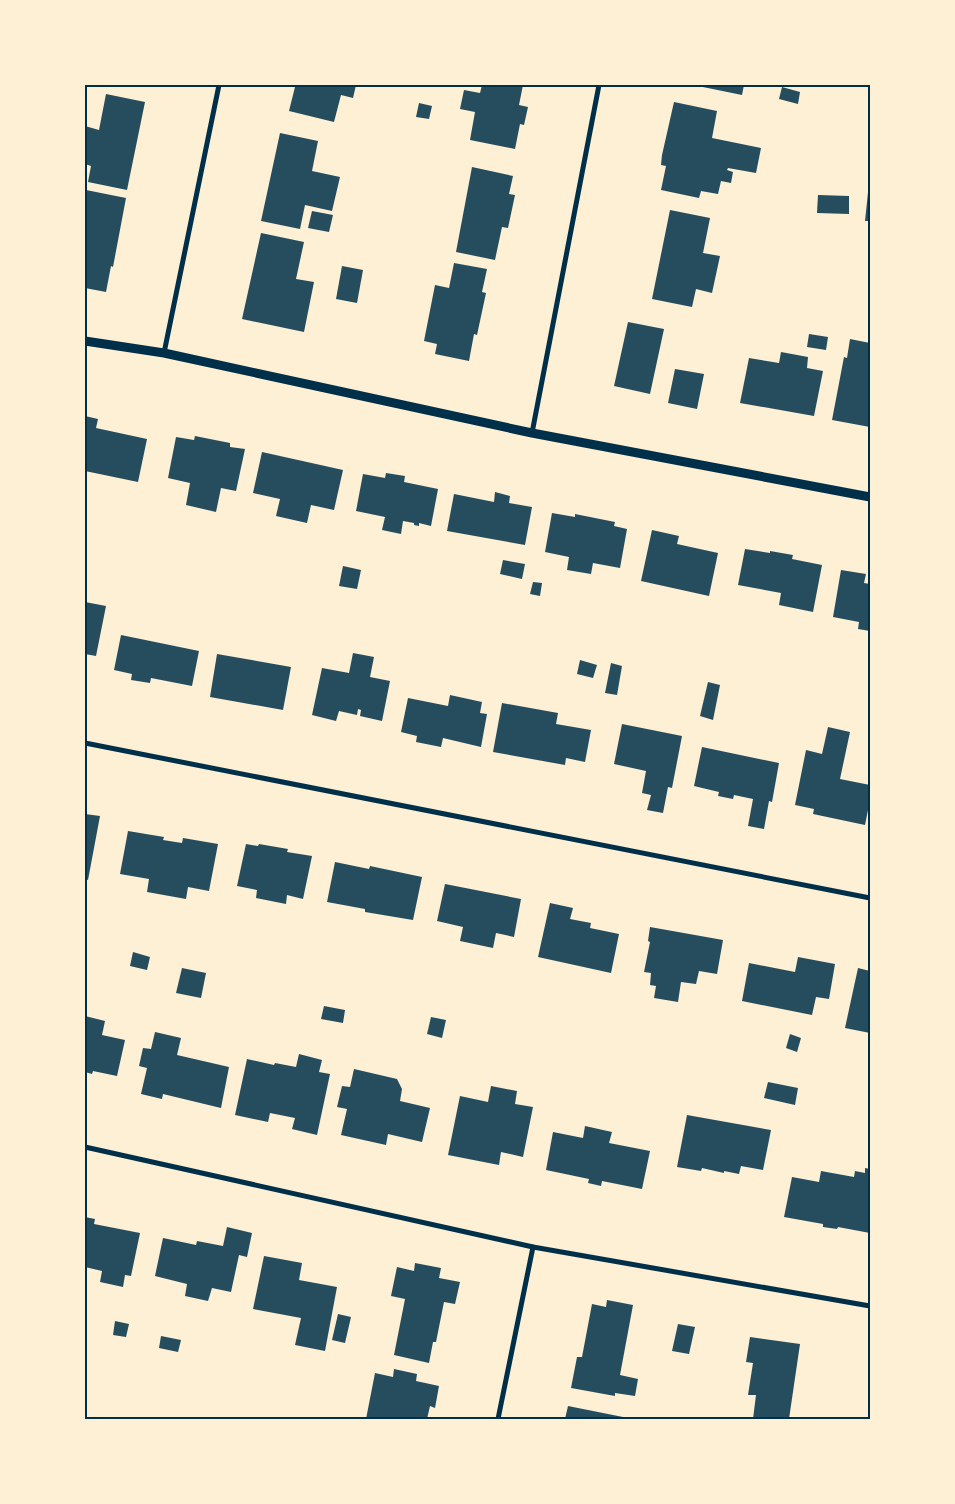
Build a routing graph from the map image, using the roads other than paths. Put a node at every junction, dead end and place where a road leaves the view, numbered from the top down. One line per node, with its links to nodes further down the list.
1 (219, 85): 4 (street)
2 (599, 85): 5 (street)
3 (85, 341): 4 (street)
4 (164, 354): 5 (street)
5 (532, 433): 6 (street)
6 (870, 497)
7 (85, 743): 8 (street)
8 (870, 898)
9 (85, 1147): 10 (street)
10 (533, 1247): 11 (street); 12 (street)
11 (870, 1306)
12 (498, 1419)

